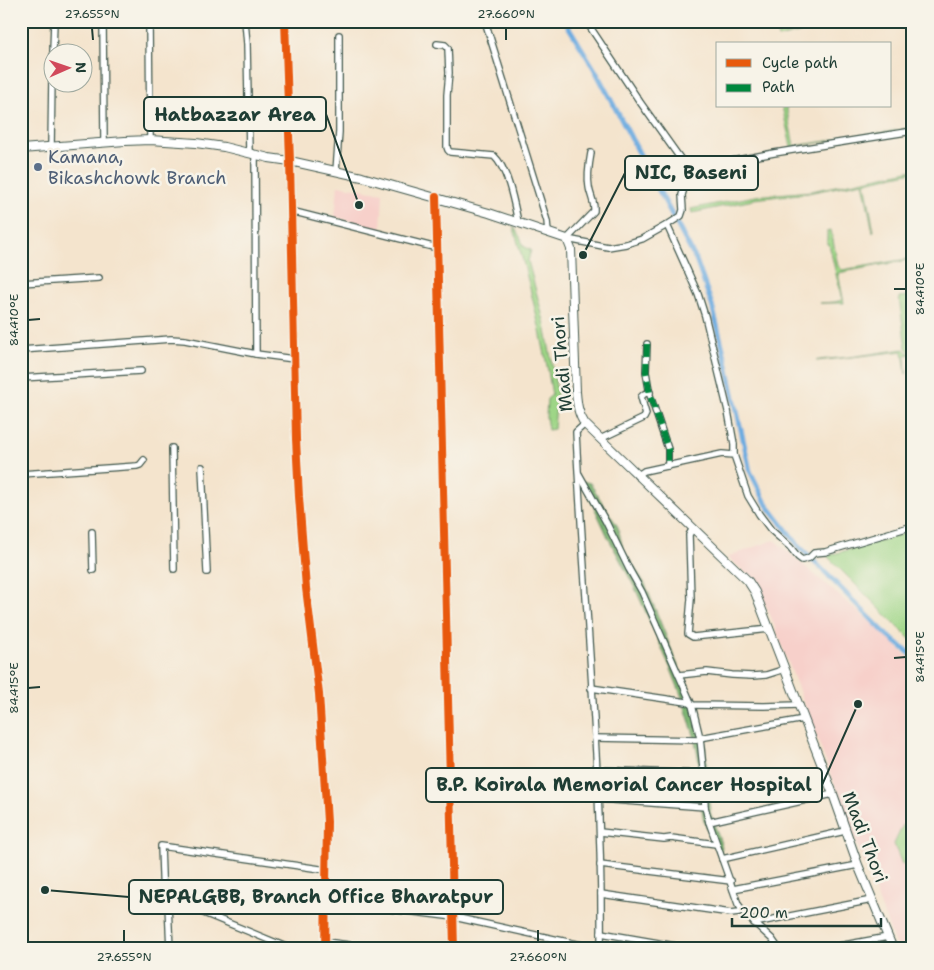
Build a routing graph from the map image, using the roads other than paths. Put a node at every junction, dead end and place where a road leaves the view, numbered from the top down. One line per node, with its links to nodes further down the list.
1 (54, 21): 9 (street)
2 (103, 21): 14 (street)
3 (149, 21): 13 (street)
4 (245, 21): 18 (street)
5 (285, 21): 19 (street)
6 (485, 21): 26 (street)
7 (586, 21): 21 (street)
8 (339, 35): 20 (street)
9 (53, 42)
10 (437, 44): 24 (street)
11 (52, 92): 15 (street)
12 (913, 131): 21 (street)
13 (150, 140): 14 (main road); 18 (main road)
14 (104, 143): 15 (main road)
15 (51, 147): 16 (main road)
16 (21, 149)
17 (591, 153): 27 (street)
18 (252, 154): 19 (main road); 33 (street)
19 (290, 161): 20 (main road); 23 (street)
20 (336, 171): 22 (main road)
21 (692, 175): 25 (street)
22 (436, 197): 24 (main road); 28 (street)
23 (291, 211): 28 (street); 34 (street)
24 (518, 222): 26 (main road)
25 (669, 224): 27 (street); 41 (street)
26 (548, 232): 27 (main road)
27 (567, 239): 38 (main road, Madi Thori)
28 (437, 248): 86 (street)
29 (99, 278): 30 (street)
30 (21, 283)
31 (648, 344): 37 (street)
32 (21, 350): 33 (street)
33 (256, 354): 34 (street)
34 (294, 359): 77 (street)
35 (141, 371): 36 (street)
36 (21, 378)
37 (650, 392): 39 (street); 43 (street)
38 (585, 424): 39 (main road, Madi Thori); 45 (street)
39 (600, 438): 47 (main road, Madi Thori)
40 (172, 448): 51 (street)
41 (734, 455): 43 (street); 48 (street)
42 (144, 460): 46 (street)
43 (668, 466): 47 (street)
44 (202, 467): 53 (street)
45 (578, 472): 56 (street); 57 (street)
46 (21, 474)
47 (638, 476): 49 (main road, Madi Thori)
48 (913, 526)
49 (693, 528): 54 (main road, Madi Thori); 54 (street)
50 (92, 532): 52 (street)
51 (174, 569)
52 (93, 570)
53 (207, 572)
54 (770, 629): 55 (main road, Madi Thori)
55 (785, 669): 56 (street); 59 (main road, Madi Thori)
56 (679, 675): 58 (street)
57 (591, 688): 58 (street); 61 (street)
58 (692, 705): 59 (street); 62 (street)
59 (799, 705): 60 (main road, Madi Thori)
60 (804, 719): 62 (street); 63 (main road, Madi Thori)
61 (595, 738): 62 (street); 64 (street)
62 (700, 739): 65 (street)
63 (823, 769): 66 (street); 67 (main road, Madi Thori)
64 (597, 770): 65 (street); 68 (street)
65 (704, 774): 69 (street)
66 (763, 780)
67 (832, 794): 70 (street); 71 (main road, Madi Thori)
68 (598, 800): 69 (street); 72 (street)
69 (705, 807): 70 (street)
70 (708, 822): 73 (street)
71 (845, 831): 74 (street); 75 (main road, Madi Thori)
72 (600, 832): 73 (street); 76 (street)
73 (716, 844): 74 (street)
74 (722, 858): 78 (street)
75 (858, 865): 80 (street); 82 (main road, Madi Thori)
76 (600, 866): 78 (street); 81 (street)
77 (326, 870): 83 (street); 84 (street)
78 (730, 881): 80 (street)
79 (21, 883): 92 (street)
80 (733, 889): 85 (street)
81 (600, 894): 85 (street); 88 (street)
82 (872, 900): 87 (street); 89 (main road, Madi Thori)
83 (326, 901): 86 (street); 90 (street)
84 (168, 906): 93 (street); 94 (street)
85 (742, 910): 87 (street)
86 (454, 917): 97 (street); 98 (street)
87 (754, 923): 100 (street)
88 (601, 933): 91 (street); 98 (street)
89 (888, 937): 101 (street); 102 (main road, Madi Thori)
90 (326, 942): 95 (street); 96 (street)
91 (658, 945): 99 (street)
92 (25, 949)
93 (170, 949)
94 (291, 949)
95 (325, 949)
96 (380, 949)
97 (454, 949)
98 (600, 949)
99 (693, 949)
100 (779, 949)
101 (822, 949)
102 (893, 949)

